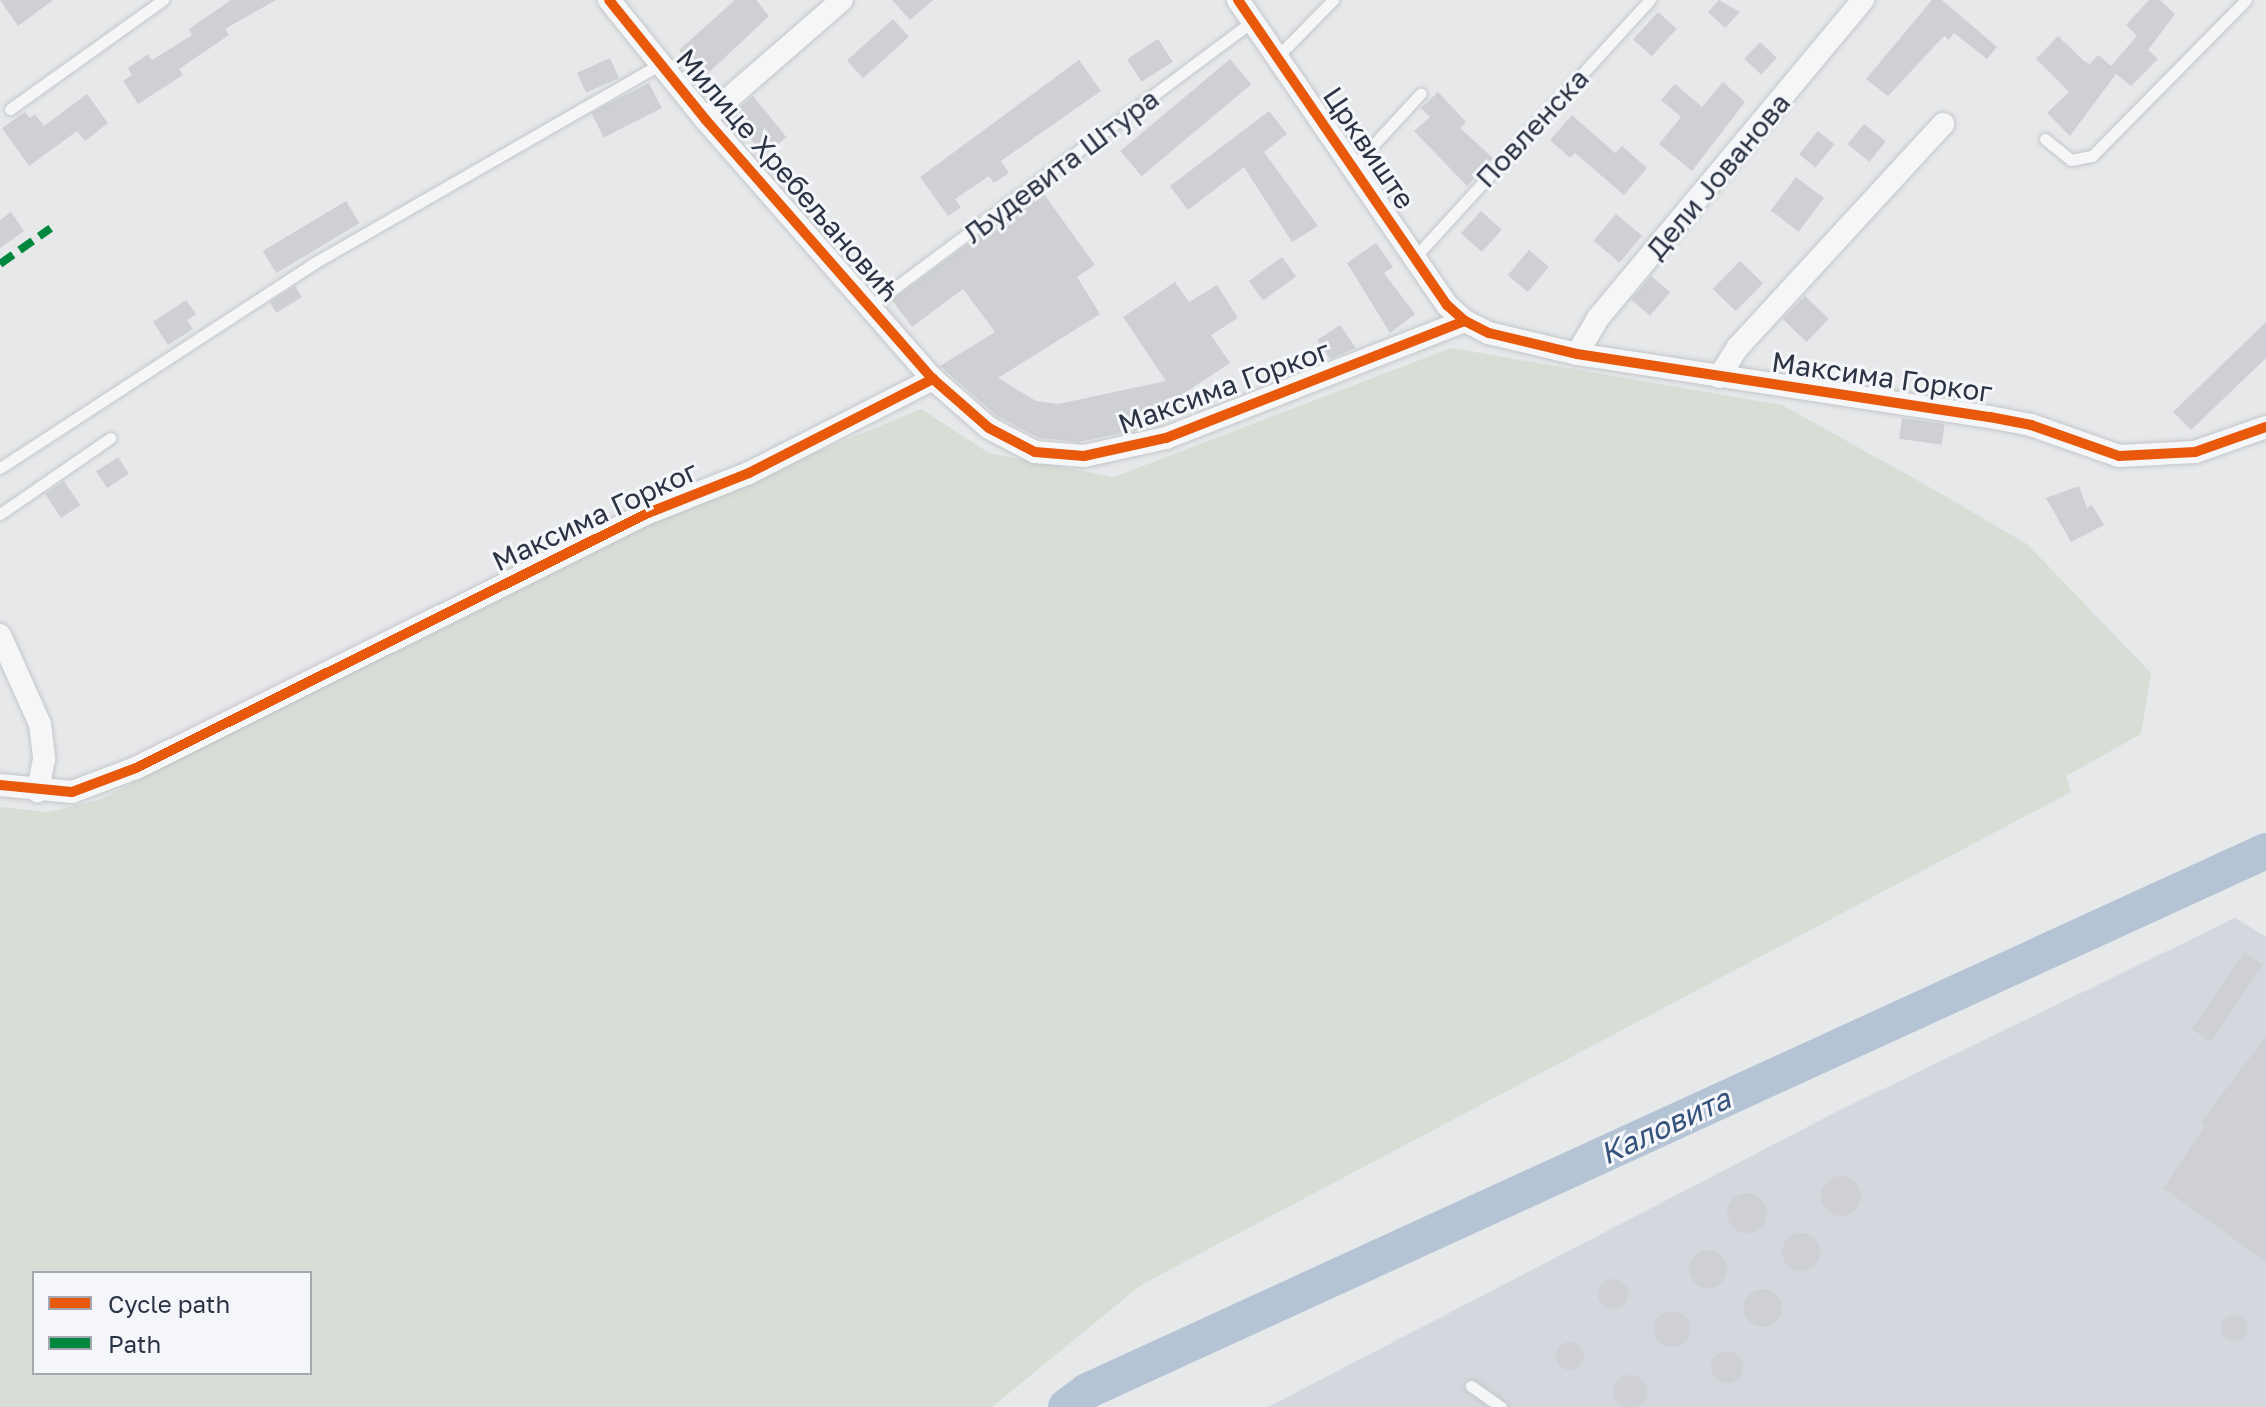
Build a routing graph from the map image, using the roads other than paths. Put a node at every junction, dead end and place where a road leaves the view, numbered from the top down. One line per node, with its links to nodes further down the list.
1 (163, 0): 13 (lane)
2 (609, 0): 11 (street, Милице Хребељановић)
3 (842, 0): 14 (street)
4 (1238, 0): 9 (street, Црквиште)
5 (1333, 0): 10 (lane)
6 (1650, 0): 18 (lane, Повленска)
7 (1863, 0): 21 (street, Дели Јованова)
8 (2246, 0): 16 (lane)
9 (1252, 22): 10 (street, Црквиште); 19 (lane, Људевита Штура)
10 (1277, 57): 17 (street, Црквиште)
11 (660, 64): 14 (street, Милице Хребељановић); 26 (lane)
12 (1421, 93): 17 (lane)
13 (10, 109)
14 (705, 119): 19 (street, Милице Хребељановић)
15 (1943, 124): 22 (street)
16 (2045, 139)
17 (1353, 167): 18 (street, Црквиште)
18 (1415, 257): 20 (street, Црквиште)
19 (869, 307): 23 (street, Милице Хребељановић)
20 (1465, 321): 21 (street, Максима Горког); 23 (street, Максима Горког)
21 (1577, 354): 22 (street, Максима Горког)
22 (1719, 377): 24 (street, Максима Горког)
23 (933, 379): 30 (street, Максима Горког)
24 (2266, 427)
25 (110, 438): 27 (lane)
26 (0, 468)
27 (0, 514)
28 (0, 635): 30 (street)
29 (0, 785): 30 (street, Максима Горког)
30 (38, 791)
31 (1471, 1386): 32 (lane)
32 (1501, 1407)

